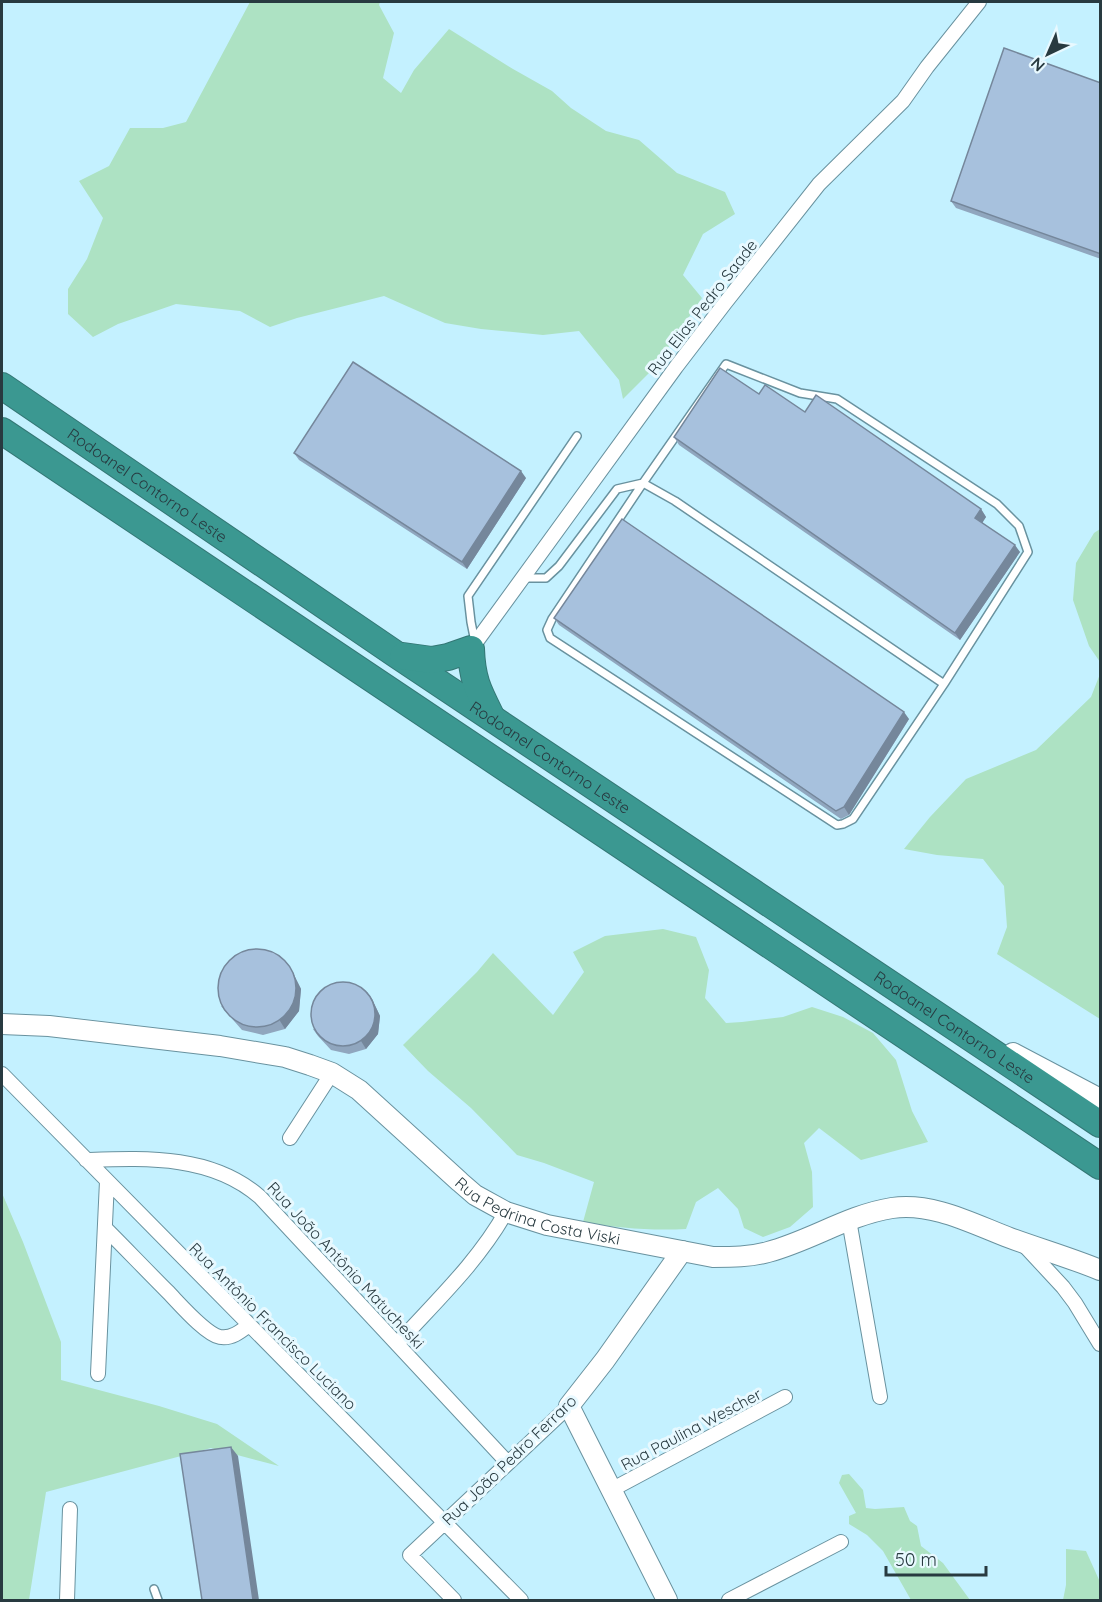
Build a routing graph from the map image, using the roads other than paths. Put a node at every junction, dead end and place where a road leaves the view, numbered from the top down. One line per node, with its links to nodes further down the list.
1 (979, 2): 6 (street, Rua Elias Pedro Saade)
2 (2, 386): 8 (highway, Rodoanel Contorno Leste)
3 (2, 431): 19 (highway, Rodoanel Contorno Leste)
4 (577, 436): 7 (lane)
5 (643, 483): 6 (lane); 9 (lane); 9 (lane); 9 (lane)
6 (521, 578): 7 (street, Rua Elias Pedro Saade)
7 (473, 646): 8 (highway); 10 (highway)
8 (397, 655): 10 (highway, Rodoanel Contorno Leste)
9 (944, 684)
10 (493, 719): 11 (highway, Rodoanel Contorno Leste)
11 (920, 1003): 15 (street); 16 (highway, Rodoanel Contorno Leste)
12 (2, 1024): 13 (street, Rua Pedrina Costa Viski)
13 (332, 1073): 17 (street); 21 (street, Rua Pedrina Costa Viski)
14 (2, 1074): 18 (street, Rua Antônio Francisco Luciano)
15 (1101, 1099)
16 (1101, 1124)
17 (290, 1138)
18 (86, 1160): 20 (street, Rua Antônio Francisco Luciano); 28 (street, Rua João Antônio Matucheski)
19 (1101, 1166)
20 (107, 1181): 23 (street); 27 (street, Rua Antônio Francisco Luciano)
21 (506, 1212): 25 (street, Rua Pedrina Costa Viski); 28 (street)
22 (849, 1220): 24 (street, Rua Pedrina Costa Viski); 25 (street, Rua Pedrina Costa Viski); 32 (street)
23 (105, 1228): 27 (street); 30 (street)
24 (1020, 1241): 26 (street, Rua Pedrina Costa Viski); 29 (street)
25 (682, 1251): 33 (street, Rua João Pedro Ferraro)
26 (1101, 1270)
27 (249, 1325): 37 (street, Rua Antônio Francisco Luciano)
28 (397, 1344): 34 (street, Rua João Antônio Matucheski)
29 (1101, 1344)
30 (98, 1374)
31 (785, 1397): 35 (street, Rua Paulina Wescher)
32 (880, 1397)
33 (569, 1406): 34 (street, Rua João Pedro Ferraro); 35 (street)
34 (508, 1463): 37 (street, Rua João Pedro Ferraro)
35 (611, 1490): 44 (street)
36 (70, 1509): 40 (street)
37 (444, 1523): 42 (street, Rua João Pedro Ferraro); 43 (street, Rua Antônio Francisco Luciano)
38 (841, 1542): 45 (street)
39 (154, 1589): 41 (lane)
40 (67, 1600)
41 (158, 1600)
42 (454, 1600)
43 (521, 1600)
44 (668, 1600)
45 (729, 1600)

